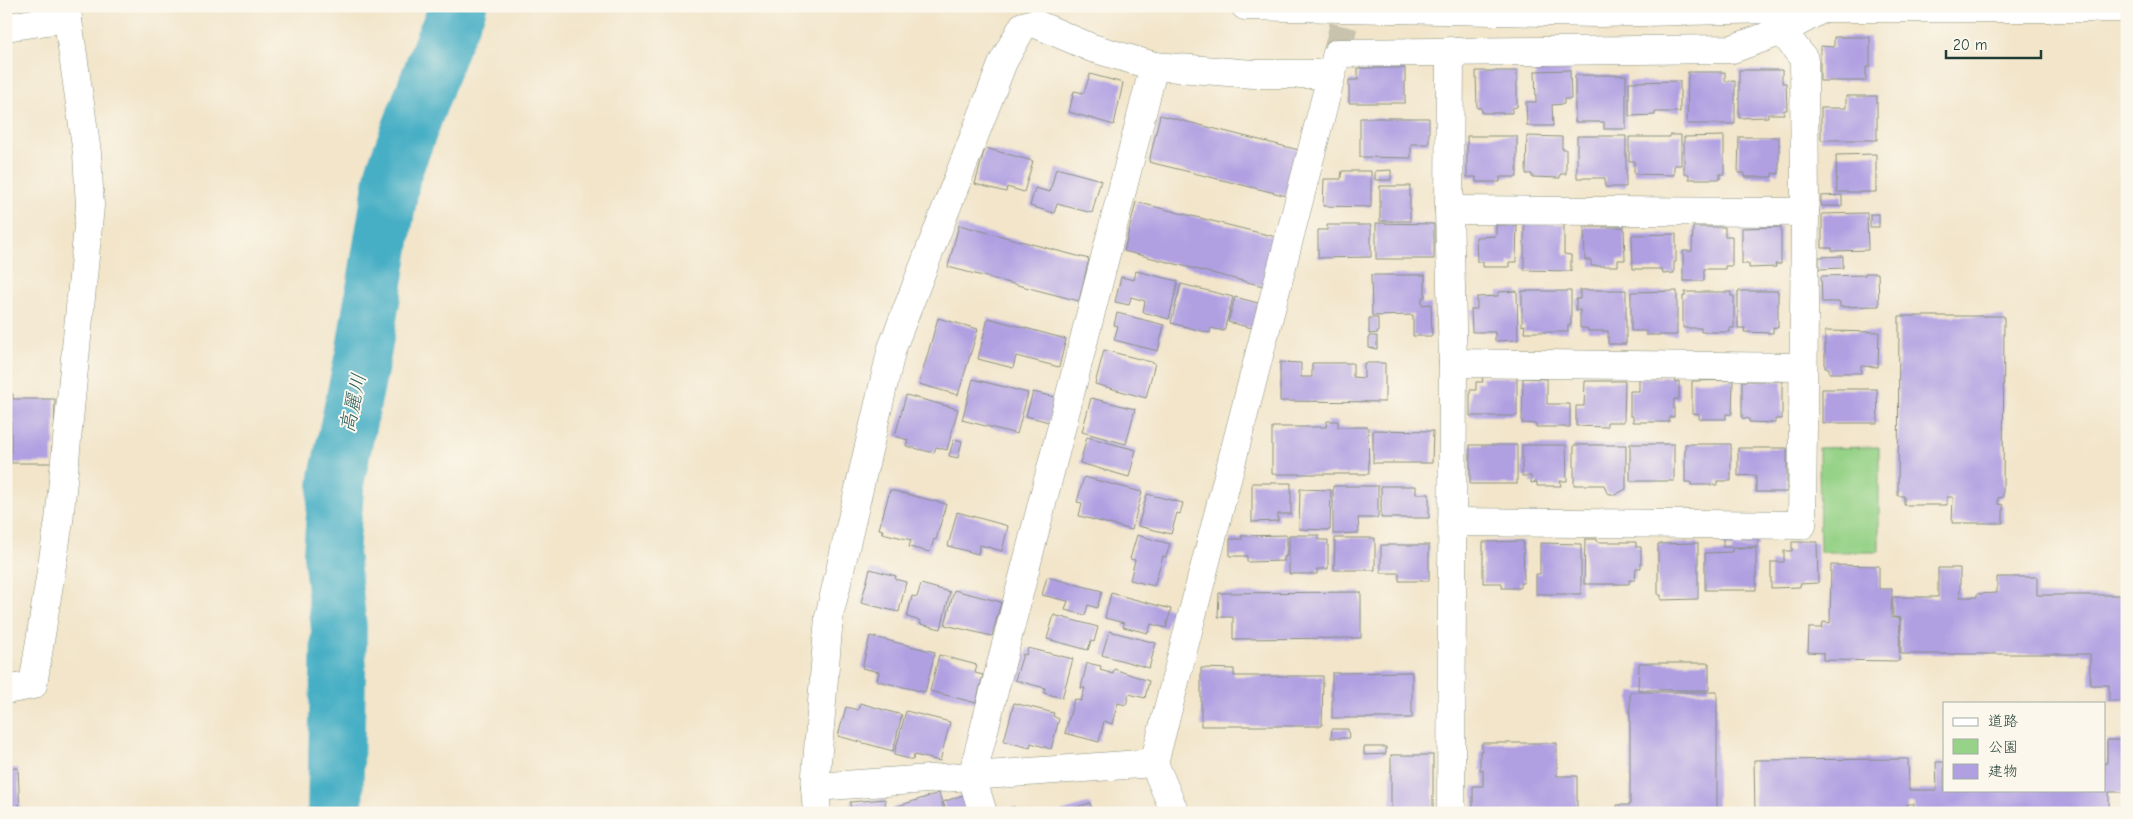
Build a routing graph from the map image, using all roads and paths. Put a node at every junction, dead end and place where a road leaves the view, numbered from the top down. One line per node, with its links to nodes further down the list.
1 (1244, 6): 2 (street)
2 (1823, 7): 3 (street); 7 (street)
3 (2093, 7): 4 (street)
4 (2127, 8)
5 (67, 12): 6 (street); 16 (street)
6 (6, 27)
7 (1782, 30): 8 (street); 12 (street)
8 (1450, 51): 10 (street); 11 (street)
9 (1154, 66): 10 (street); 18 (street); 19 (street)
10 (1332, 74): 17 (street)
11 (1449, 210): 12 (street); 13 (street)
12 (1805, 212): 14 (street)
13 (1453, 363): 14 (street); 15 (street)
14 (1802, 367): 15 (street)
15 (1452, 522): 22 (street)
16 (6, 690)
17 (1154, 763): 18 (street); 21 (street)
18 (972, 777): 19 (street); 20 (street)
19 (816, 800)
20 (983, 813)
21 (1175, 813)
22 (1451, 813)

